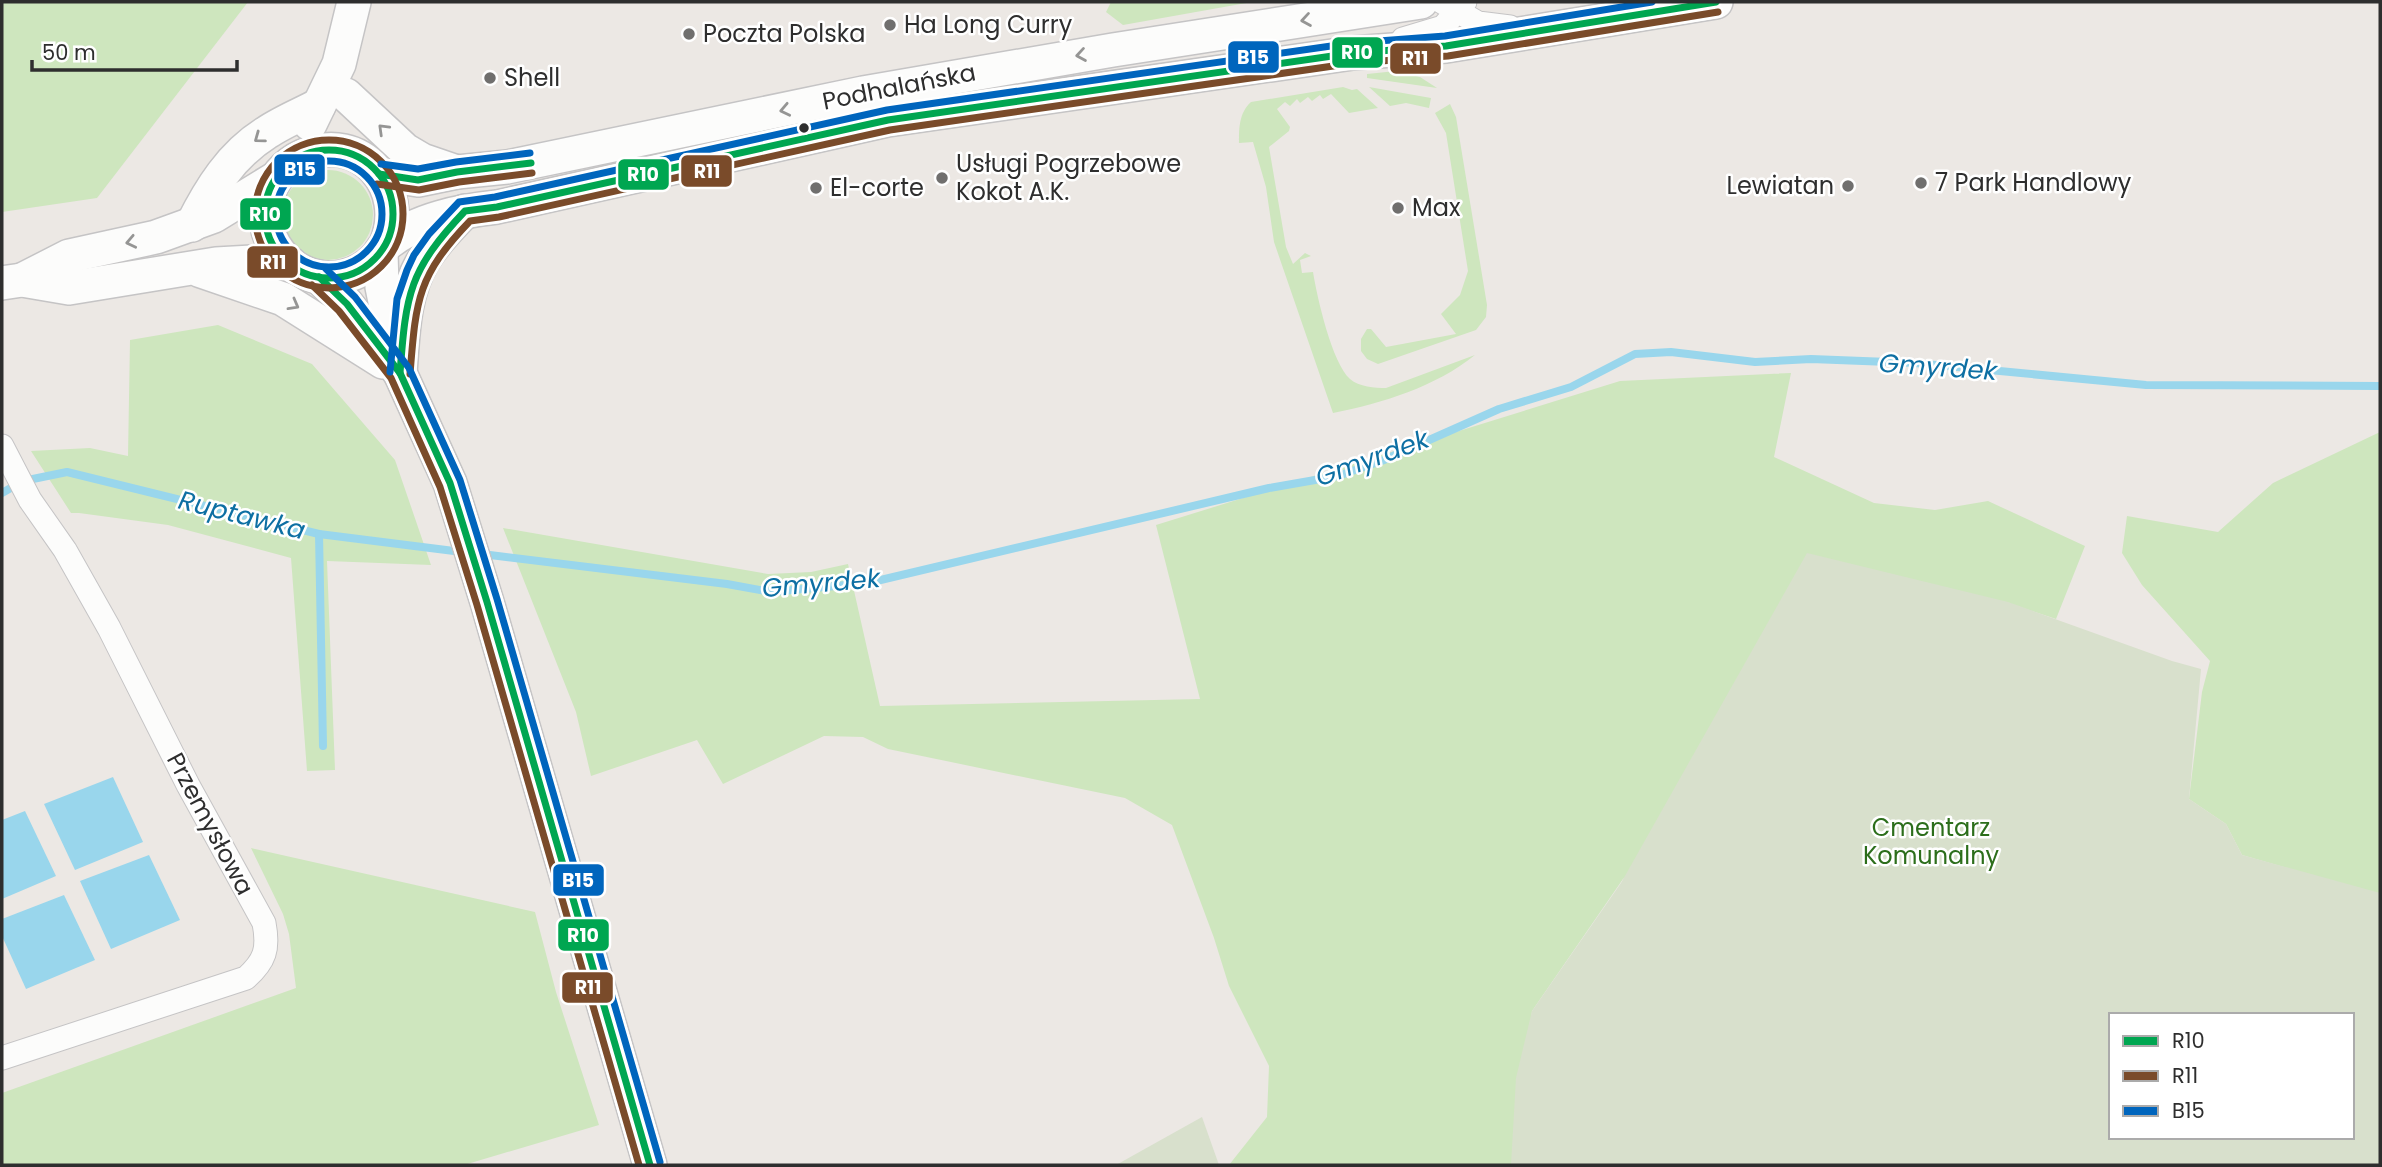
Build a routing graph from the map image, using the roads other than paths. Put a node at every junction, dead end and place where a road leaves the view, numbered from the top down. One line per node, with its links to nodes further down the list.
1 (354, 2): 6 (street)
2 (1421, 2): 4 (street, Podhalańska)
3 (1716, 2): 5 (street, Podhalańska)
4 (1378, 5): 9 (street, Podhalańska, one-way to 9)
5 (1458, 17): 10 (street, Podhalańska)
6 (332, 100): 7 (street); 8 (street); 9 (street, one-way to 6); 11 (street, one-way to 11)
7 (370, 166): 8 (street); 9 (street, Podhalańska); 12 (street)
8 (284, 170): 11 (street); 14 (street)
9 (457, 172)
10 (465, 211): 12 (street, Podhalańska); 16 (street)
11 (192, 225): 15 (street, one-way to 15)
12 (383, 248): 14 (street); 16 (street)
13 (193, 267): 14 (street); 15 (street); 16 (street, one-way to 16)
14 (305, 271): 16 (street)
15 (12, 282)
16 (400, 373): 19 (street)
17 (7, 456): 18 (street, Przemysłowa)
18 (2, 1058)
19 (650, 1165)

